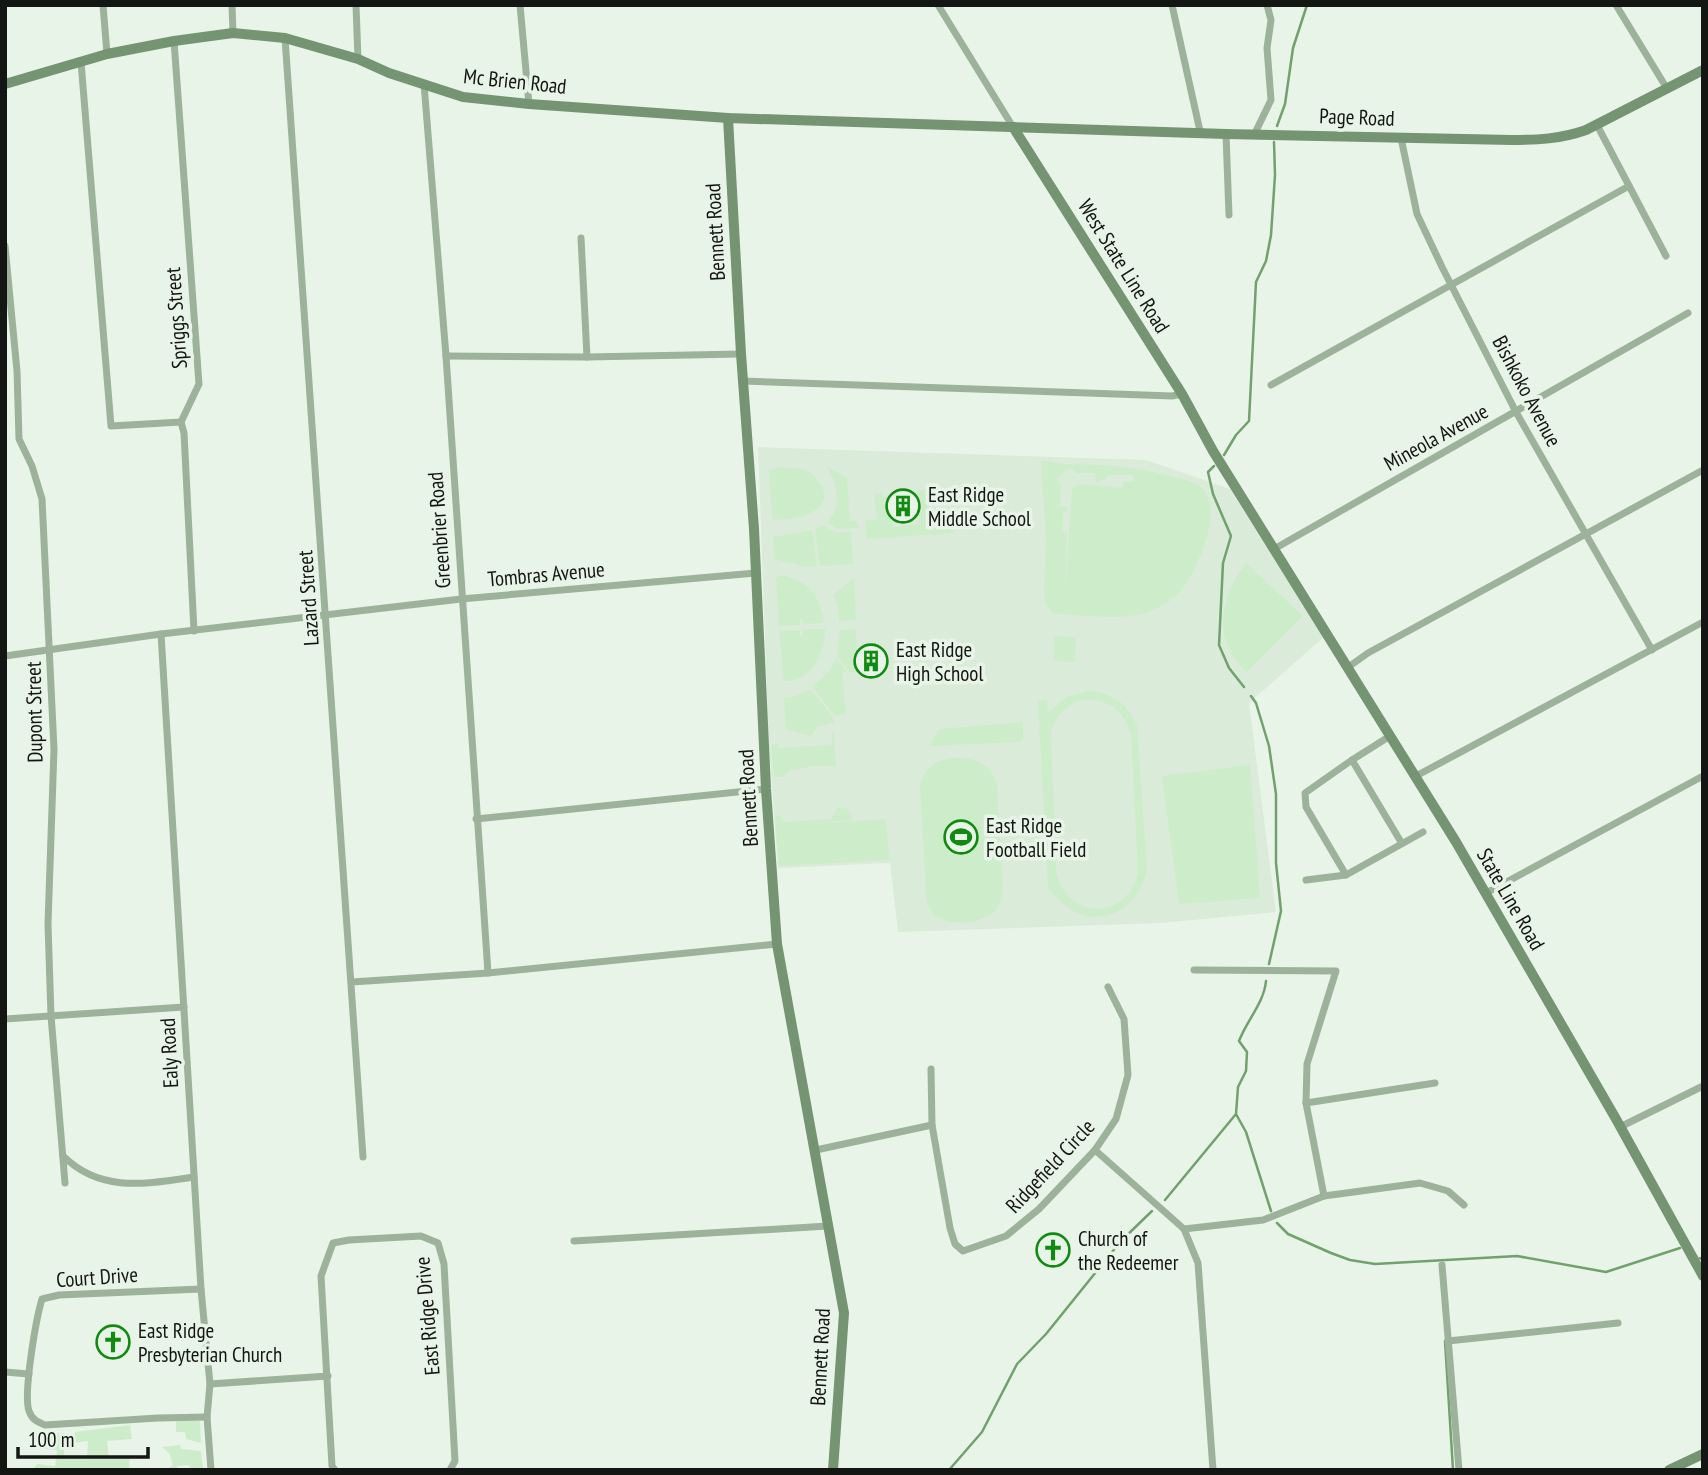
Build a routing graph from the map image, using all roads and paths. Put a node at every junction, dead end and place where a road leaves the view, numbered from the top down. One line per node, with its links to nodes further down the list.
1 (103, 5): 12 (street)
2 (232, 5): 9 (street)
3 (356, 5): 13 (street)
4 (520, 5): 19 (street)
5 (938, 5): 23 (street, West State Line Road)
6 (1172, 5): 24 (street)
7 (1267, 5): 25 (street)
8 (1616, 5): 18 (street)
9 (233, 33): 10 (street, Mc Brien Road); 11 (street, Mc Brien Road)
10 (285, 37): 13 (street, Mc Brien Road); 48 (street, Lazard Street)
11 (174, 41): 12 (street, Mc Brien Road); 42 (street, Spriggs Street)
12 (107, 54): 14 (street, Mc Brien Road)
13 (358, 59): 17 (street, Mc Brien Road)
14 (81, 62): 16 (street, Mc Brien Road); 42 (street)
15 (1703, 70): 18 (street, Page Road)
16 (5, 84)
17 (424, 84): 19 (street, Mc Brien Road); 36 (street, Greenbrier Road)
18 (1666, 88): 21 (street, Page Road)
19 (529, 104): 20 (street, Mc Brien Road)
20 (729, 118): 22 (street, Mc Brien Road); 35 (street, Bennett Road)
21 (1597, 125): 27 (street, Page Road); 28 (street)
22 (994, 126): 23 (street, Page Road)
23 (1013, 127): 24 (street, Page Road); 40 (street, West State Line Road)
24 (1200, 131): 26 (street, Page Road)
25 (1255, 133): 26 (street, Page Road); 27 (street, Page Road)
26 (1226, 134): 29 (street)
27 (1401, 138): 33 (street, Bishkoko Avenue)
28 (1629, 186): 32 (street); 33 (street)
29 (1229, 215)
30 (582, 238): 37 (street)
31 (5, 246): 53 (street, Dupont Street)
32 (1666, 256)
33 (1451, 284): 39 (street); 41 (street, Bishkoko Avenue)
34 (1688, 313): 41 (street, Mineola Avenue)
35 (741, 354): 37 (street); 38 (street, Bennett Road)
36 (446, 356): 37 (street); 47 (street, Greenbrier Road)
37 (587, 357)
38 (744, 382): 40 (street); 46 (street, Bennett Road)
39 (1271, 384)
40 (1182, 394): 45 (street, West State Line Road)
41 (1516, 412): 44 (street, Bishkoko Avenue); 45 (street, Mineola Avenue)
42 (181, 422): 50 (street)
43 (1703, 470): 44 (street)
44 (1586, 534): 52 (street, Bishkoko Avenue); 55 (street)
45 (1274, 549): 55 (street, State Line Road)
46 (757, 573): 47 (street, Tombras Avenue); 60 (street, Bennett Road)
47 (461, 599): 48 (street, Tombras Avenue); 61 (street, Greenbrier Road)
48 (327, 616): 50 (street, Tombras Avenue); 70 (street, Lazard Street)
49 (1703, 622): 52 (street)
50 (194, 631): 51 (street, Tombras Avenue)
51 (161, 634): 53 (street, Tombras Avenue); 72 (street, Ealy Road)
52 (1652, 650): 58 (street)
53 (50, 651): 54 (street, Tombras Avenue); 73 (street, Dupont Street)
54 (5, 656)
55 (1347, 668): 56 (street, State Line Road)
56 (1390, 736): 57 (street); 58 (street, State Line Road)
57 (1352, 760): 63 (street); 64 (street)
58 (1416, 776): 66 (street, State Line Road)
59 (1703, 776): 66 (street)
60 (766, 789): 61 (street); 67 (street, Bennett Road)
61 (476, 819): 69 (street, Greenbrier Road)
62 (1423, 832): 63 (street)
63 (1401, 842): 64 (street)
64 (1346, 875): 65 (street)
65 (1306, 880)
66 (1486, 893): 80 (street, State Line Road)
67 (777, 944): 69 (street); 81 (street, Bennett Road)
68 (1194, 970): 78 (street)
69 (488, 973): 70 (street)
70 (352, 982): 84 (street, Lazard Street)
71 (1108, 987): 82 (street, Ridgefield Circle)
72 (184, 1007): 73 (street); 85 (street, Ealy Road)
73 (51, 1016): 74 (street); 83 (street, Dupont Street)
74 (5, 1019)
75 (931, 1069): 79 (street, Ridgefield Circle)
76 (1435, 1083): 78 (street)
77 (1703, 1086): 80 (street)
78 (1306, 1103): 87 (street)
79 (932, 1125): 81 (street); 82 (street, Ridgefield Circle)
80 (1620, 1127): 93 (street, State Line Road)
81 (816, 1150): 89 (street, Bennett Road)
82 (1095, 1150): 90 (street)
83 (62, 1155): 85 (street); 86 (street, Dupont Street)
84 (363, 1157)
85 (194, 1177): 94 (street, Ealy Road)
86 (65, 1183)
87 (1324, 1196): 88 (street); 90 (street)
88 (1464, 1205)
89 (828, 1226): 91 (street); 106 (street, Bennett Road)
90 (1184, 1229): 107 (street)
91 (574, 1241)
92 (1442, 1265): 96 (street)
93 (1703, 1276)
94 (201, 1289): 98 (street, Court Drive); 100 (street, Ealy Road)
95 (1618, 1322): 96 (street)
96 (1448, 1342): 108 (street)
97 (5, 1372): 98 (street)
98 (29, 1374): 101 (street, Court Drive)
99 (328, 1376): 100 (street); 104 (street, East Ridge Drive); 105 (street, East Ridge Drive)
100 (210, 1384): 101 (street, Ealy Road)
101 (207, 1418): 103 (street, Ealy Road)
102 (1703, 1454): 109 (street)
103 (211, 1470)
104 (335, 1470)
105 (450, 1470)
106 (833, 1470)
107 (1213, 1470)
108 (1459, 1470)
109 (1669, 1470)

